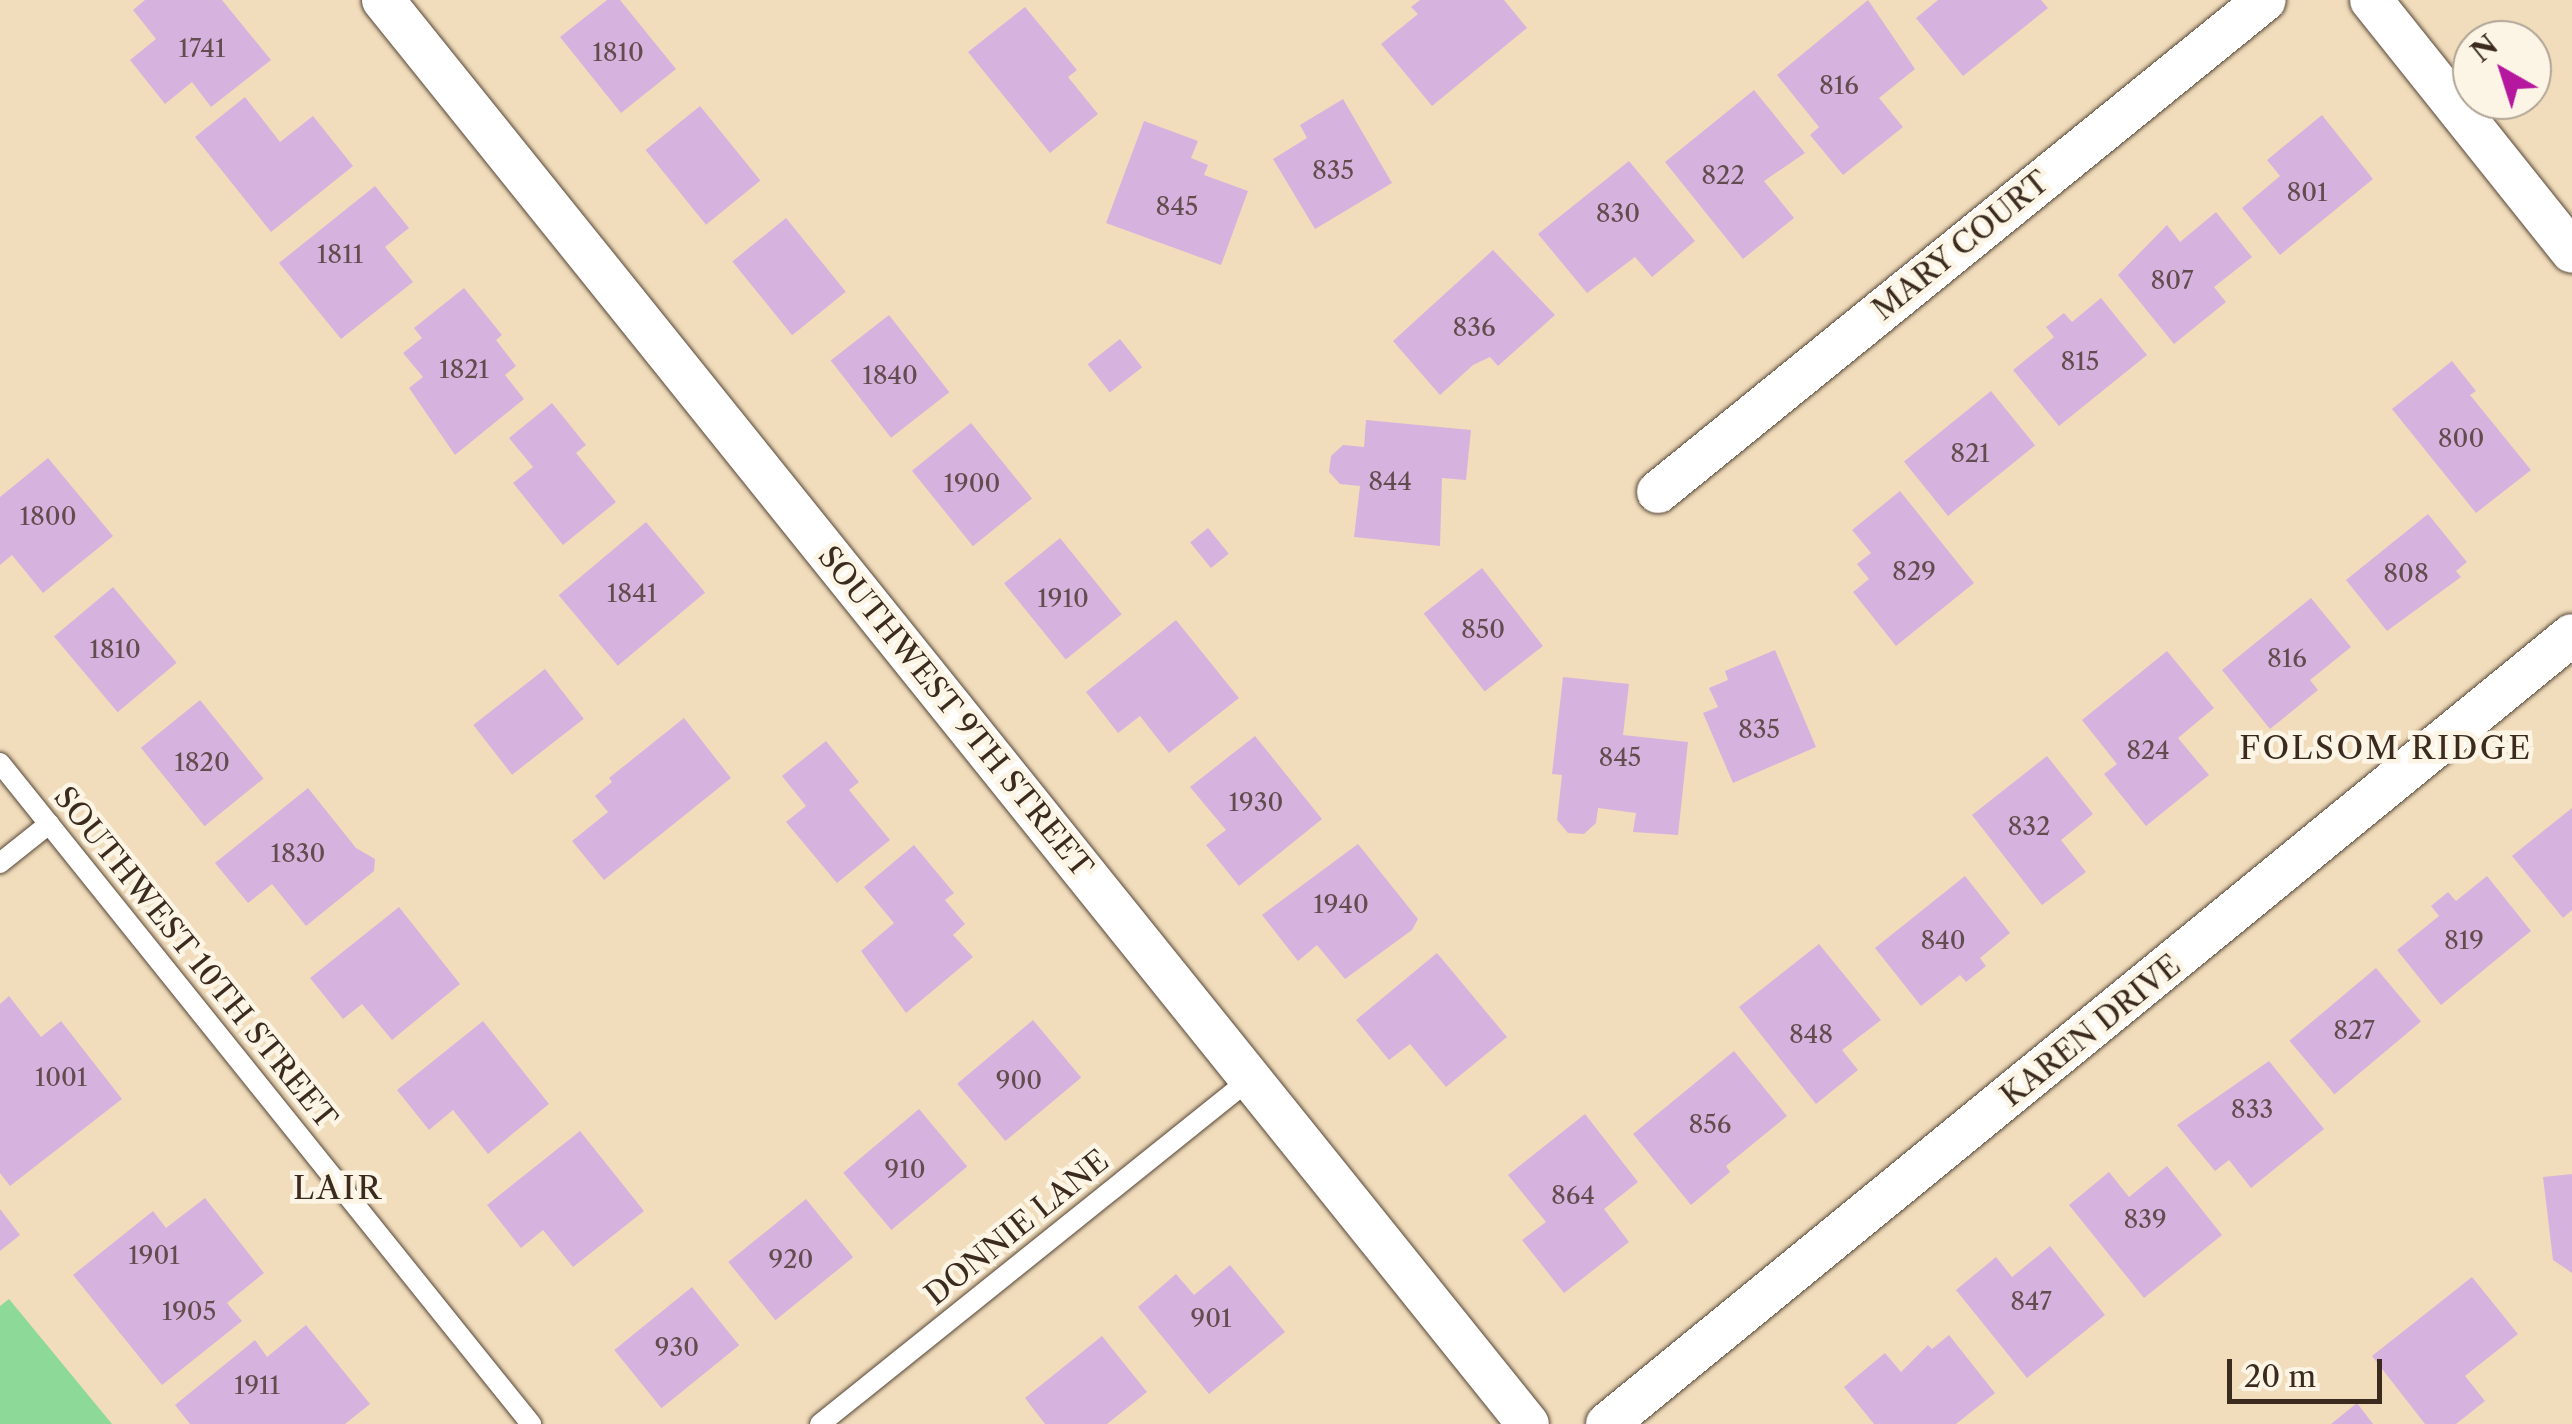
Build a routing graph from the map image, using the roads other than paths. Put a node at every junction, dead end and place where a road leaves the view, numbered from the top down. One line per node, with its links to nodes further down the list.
1 (383, 0): 10 (street, SOUTHWEST 9TH STREET)
2 (2265, 0): 5 (street, MARY COURT)
3 (2372, 0): 4 (street)
4 (2572, 252)
5 (1658, 492)
6 (2572, 635): 14 (street, KAREN DRIVE)
7 (0, 763): 8 (lane, SOUTHWEST 10TH STREET)
8 (49, 824): 9 (lane); 11 (lane, SOUTHWEST 10TH STREET)
9 (0, 863)
10 (1250, 1079): 12 (lane, DONNIE LANE); 13 (street, SOUTHWEST 9TH STREET)
11 (532, 1424)
12 (820, 1424)
13 (1528, 1424)
14 (1607, 1424)

